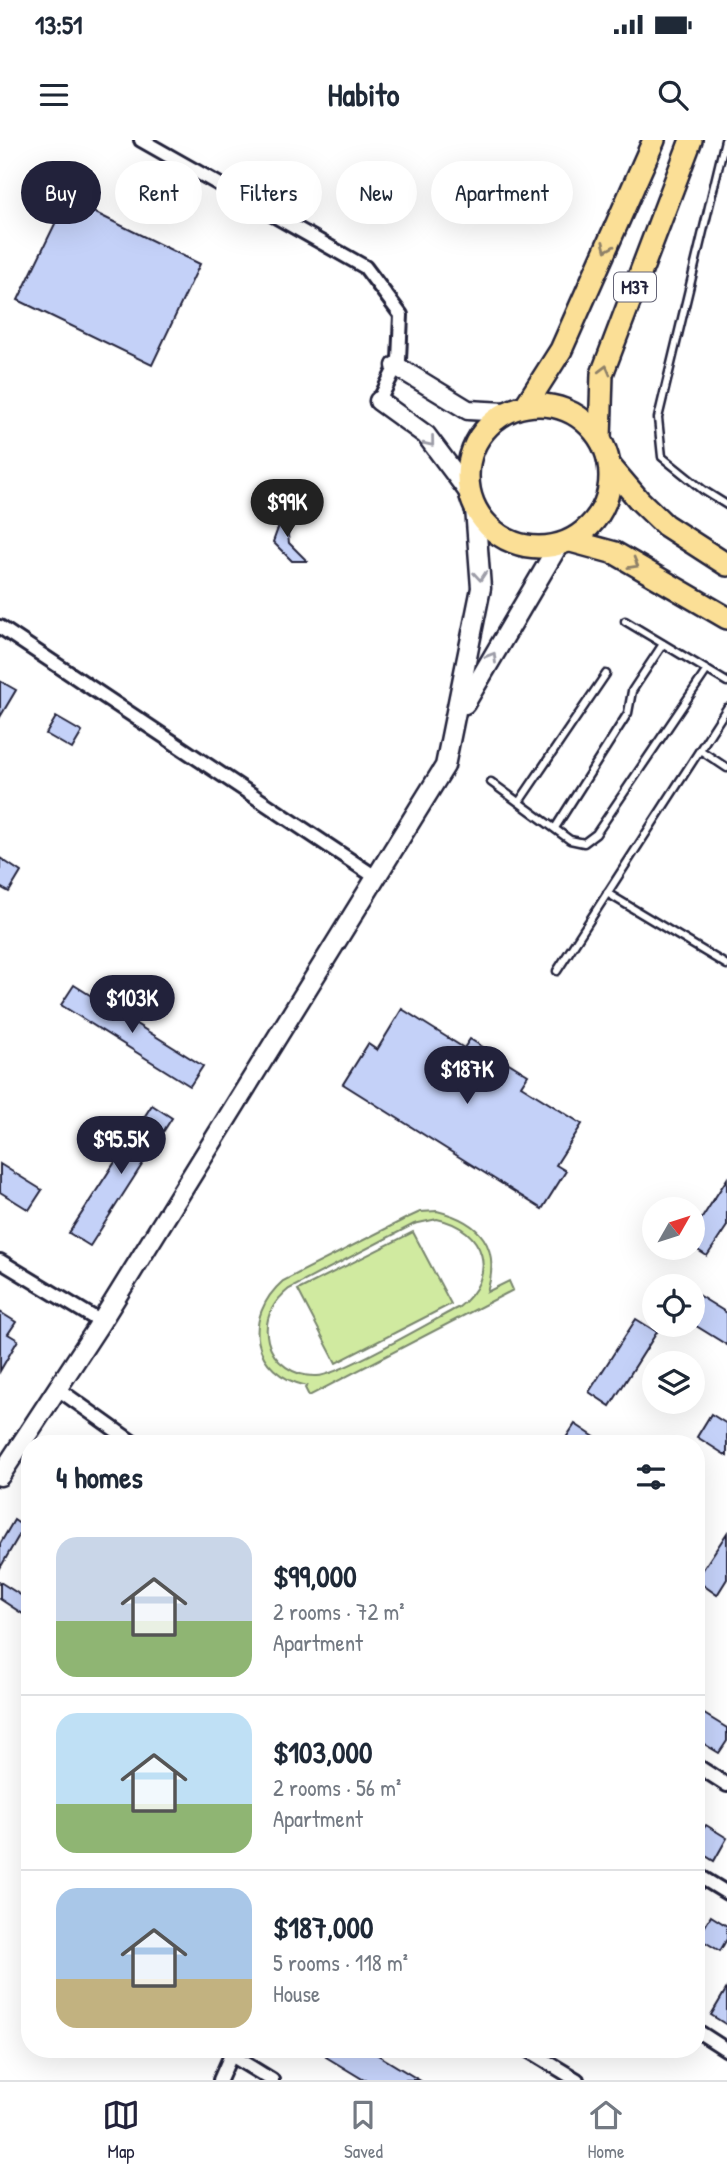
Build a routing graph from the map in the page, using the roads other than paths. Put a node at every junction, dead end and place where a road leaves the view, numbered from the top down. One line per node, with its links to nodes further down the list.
1 (141, 140): 5 (street)
2 (654, 140): 7 (highway, M37, one-way to 7)
3 (691, 140): 9 (highway, M37, one-way to 3)
4 (725, 140): 12 (lane)
5 (396, 366): 6 (street); 8 (street)
6 (379, 401): 11 (street, one-way to 11)
7 (526, 405): 8 (highway); 9 (highway)
8 (506, 412): 11 (highway)
9 (600, 438): 10 (highway)
10 (610, 466): 13 (highway); 14 (highway)
11 (473, 501): 13 (highway); 23 (street, one-way to 23)
12 (727, 505)
13 (564, 543): 15 (highway, one-way to 15); 23 (street, one-way to 13)
14 (727, 565)
15 (727, 618)
16 (625, 621): 18 (lane)
17 (0, 626): 29 (street)
18 (663, 644): 19 (lane); 28 (lane)
19 (707, 670): 21 (lane); 28 (lane)
20 (606, 674): 27 (lane)
21 (727, 682)
22 (727, 708): 24 (lane)
23 (457, 716): 29 (street)
24 (700, 750): 25 (lane); 30 (lane)
25 (727, 768)
26 (491, 782): 27 (lane)
27 (519, 802): 28 (lane)
28 (555, 828)
29 (377, 878): 34 (street)
30 (607, 893): 31 (lane); 32 (lane)
31 (727, 965)
32 (556, 971)
33 (0, 1261): 34 (street)
34 (101, 1322): 35 (street)
35 (58, 1389): 36 (street); 37 (street)
36 (27, 1435)
37 (122, 1435)
38 (21, 1444): 39 (street)
39 (0, 1476)
40 (705, 1771): 41 (street)
41 (727, 1785)
42 (705, 1880): 43 (street)
43 (727, 1893)
44 (705, 2036): 45 (street)
45 (727, 2050)
46 (230, 2058): 49 (street)
47 (241, 2058): 50 (street)
48 (541, 2058): 51 (street)
49 (220, 2080)
50 (272, 2080)
51 (577, 2080)

